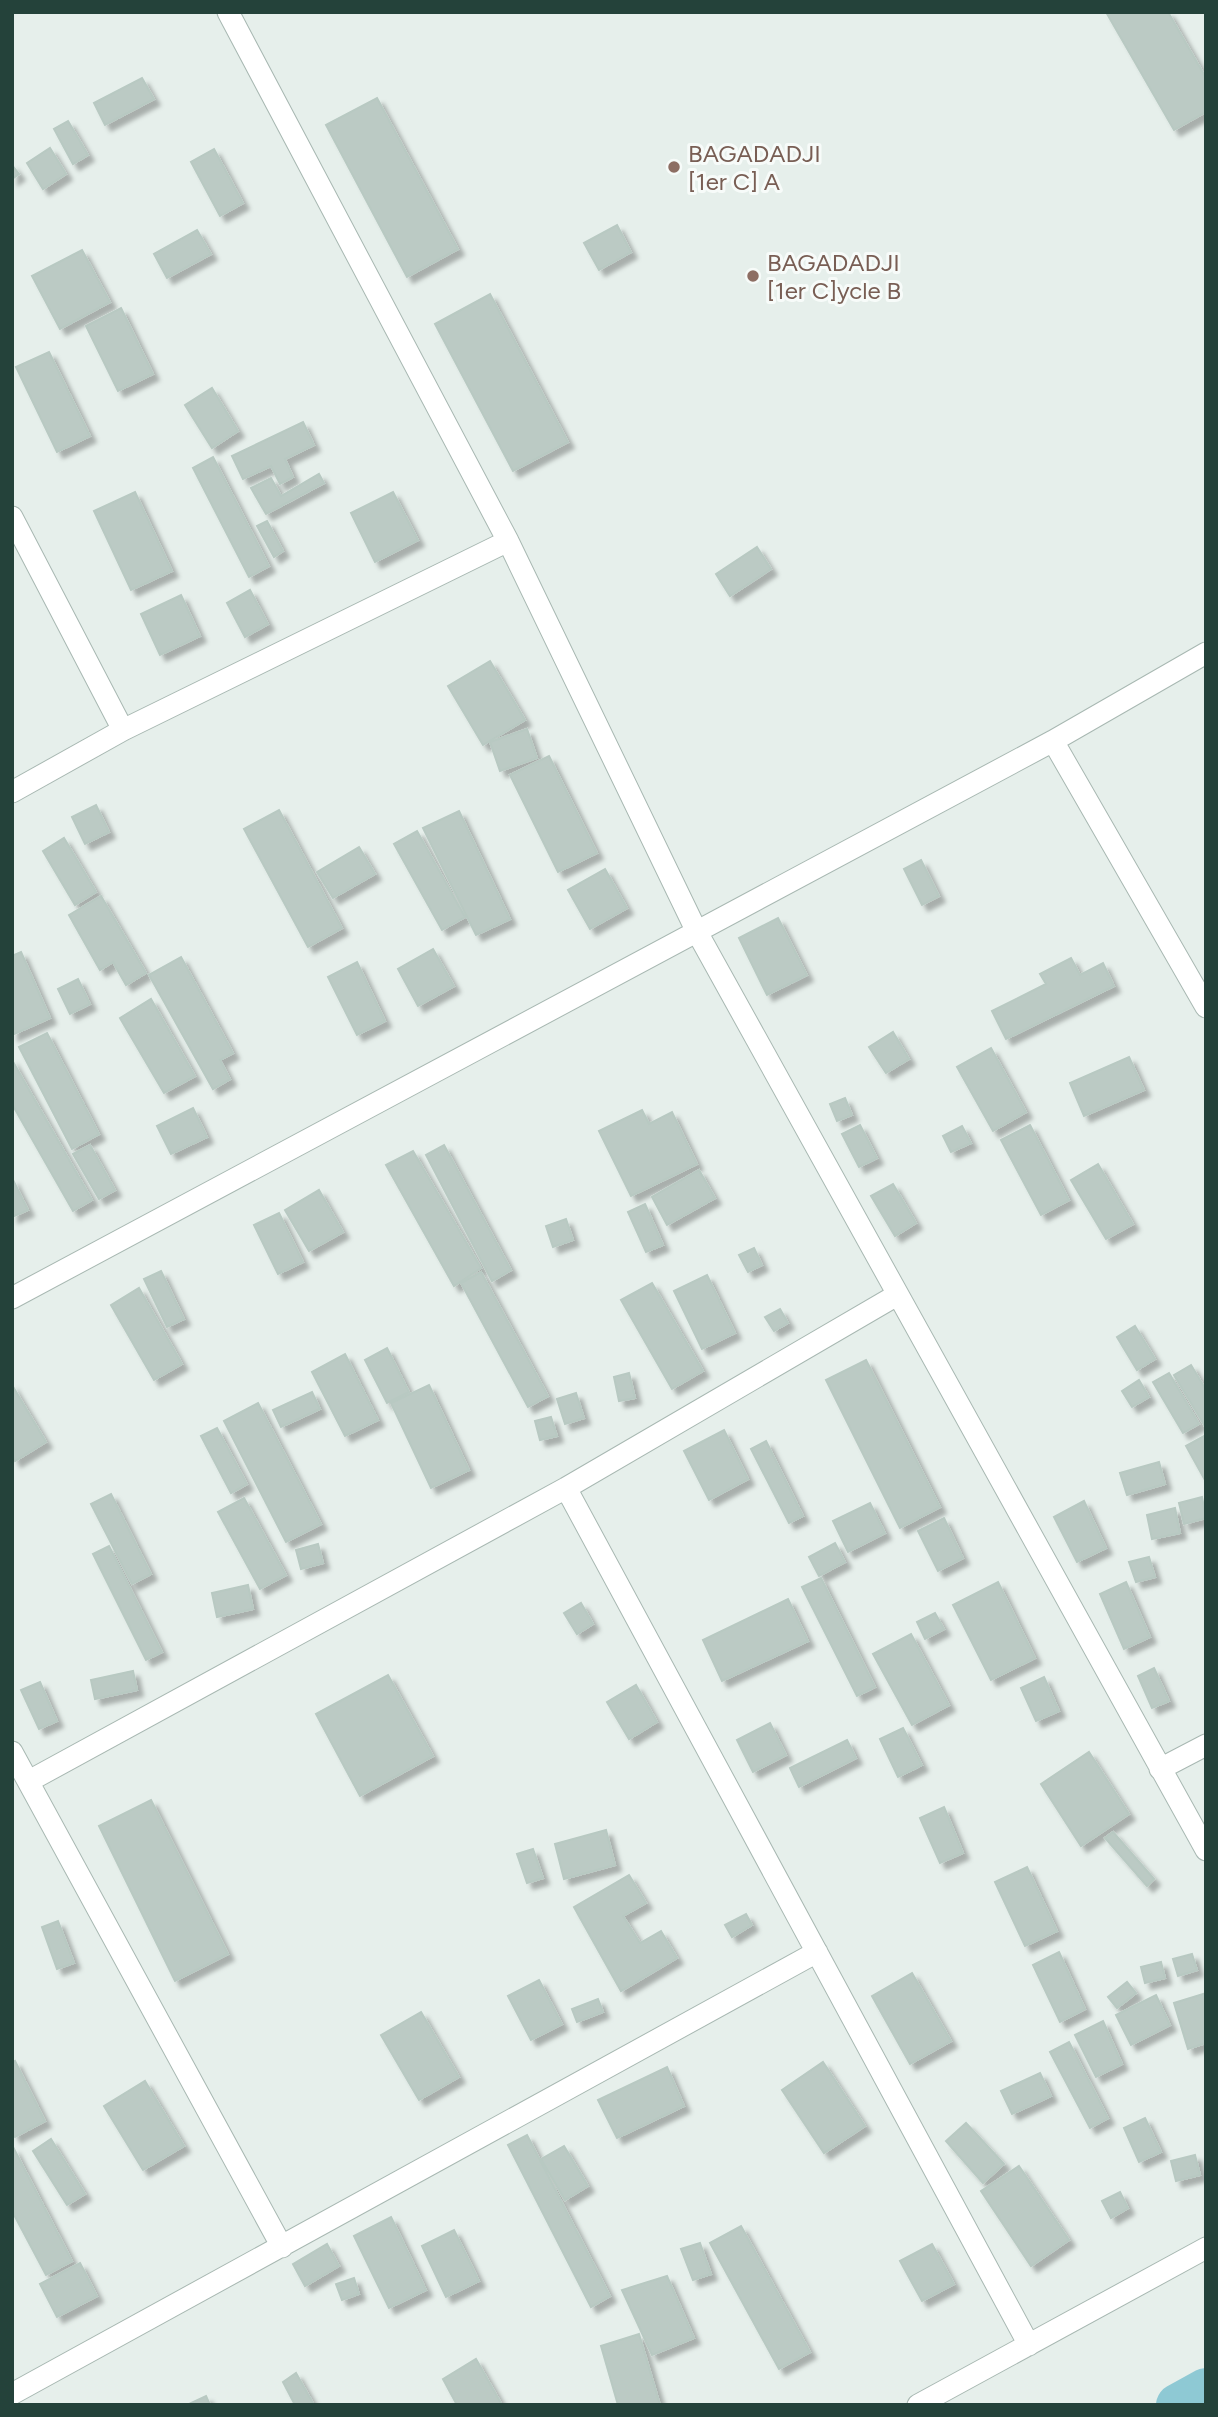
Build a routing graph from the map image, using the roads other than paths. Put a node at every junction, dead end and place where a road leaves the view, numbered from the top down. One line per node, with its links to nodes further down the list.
1 (228, 12): 3 (street)
2 (12, 517): 5 (street)
3 (508, 541): 5 (street); 8 (street)
4 (1206, 653): 6 (street)
5 (123, 730): 7 (street)
6 (1053, 741): 8 (street); 9 (street)
7 (12, 792)
8 (697, 932): 10 (street); 11 (street)
9 (1206, 1007)
10 (897, 1295): 12 (street); 15 (street)
11 (12, 1298)
12 (566, 1488): 16 (street); 18 (street)
13 (1206, 1745): 15 (street)
14 (12, 1752): 16 (street)
15 (1160, 1769): 17 (street)
16 (29, 1782): 19 (street)
17 (1206, 1850)
18 (817, 1952): 19 (street); 21 (street)
19 (282, 2247): 22 (street)
20 (1206, 2248): 21 (street)
21 (1029, 2345): 23 (street)
22 (12, 2395)
23 (918, 2405)

